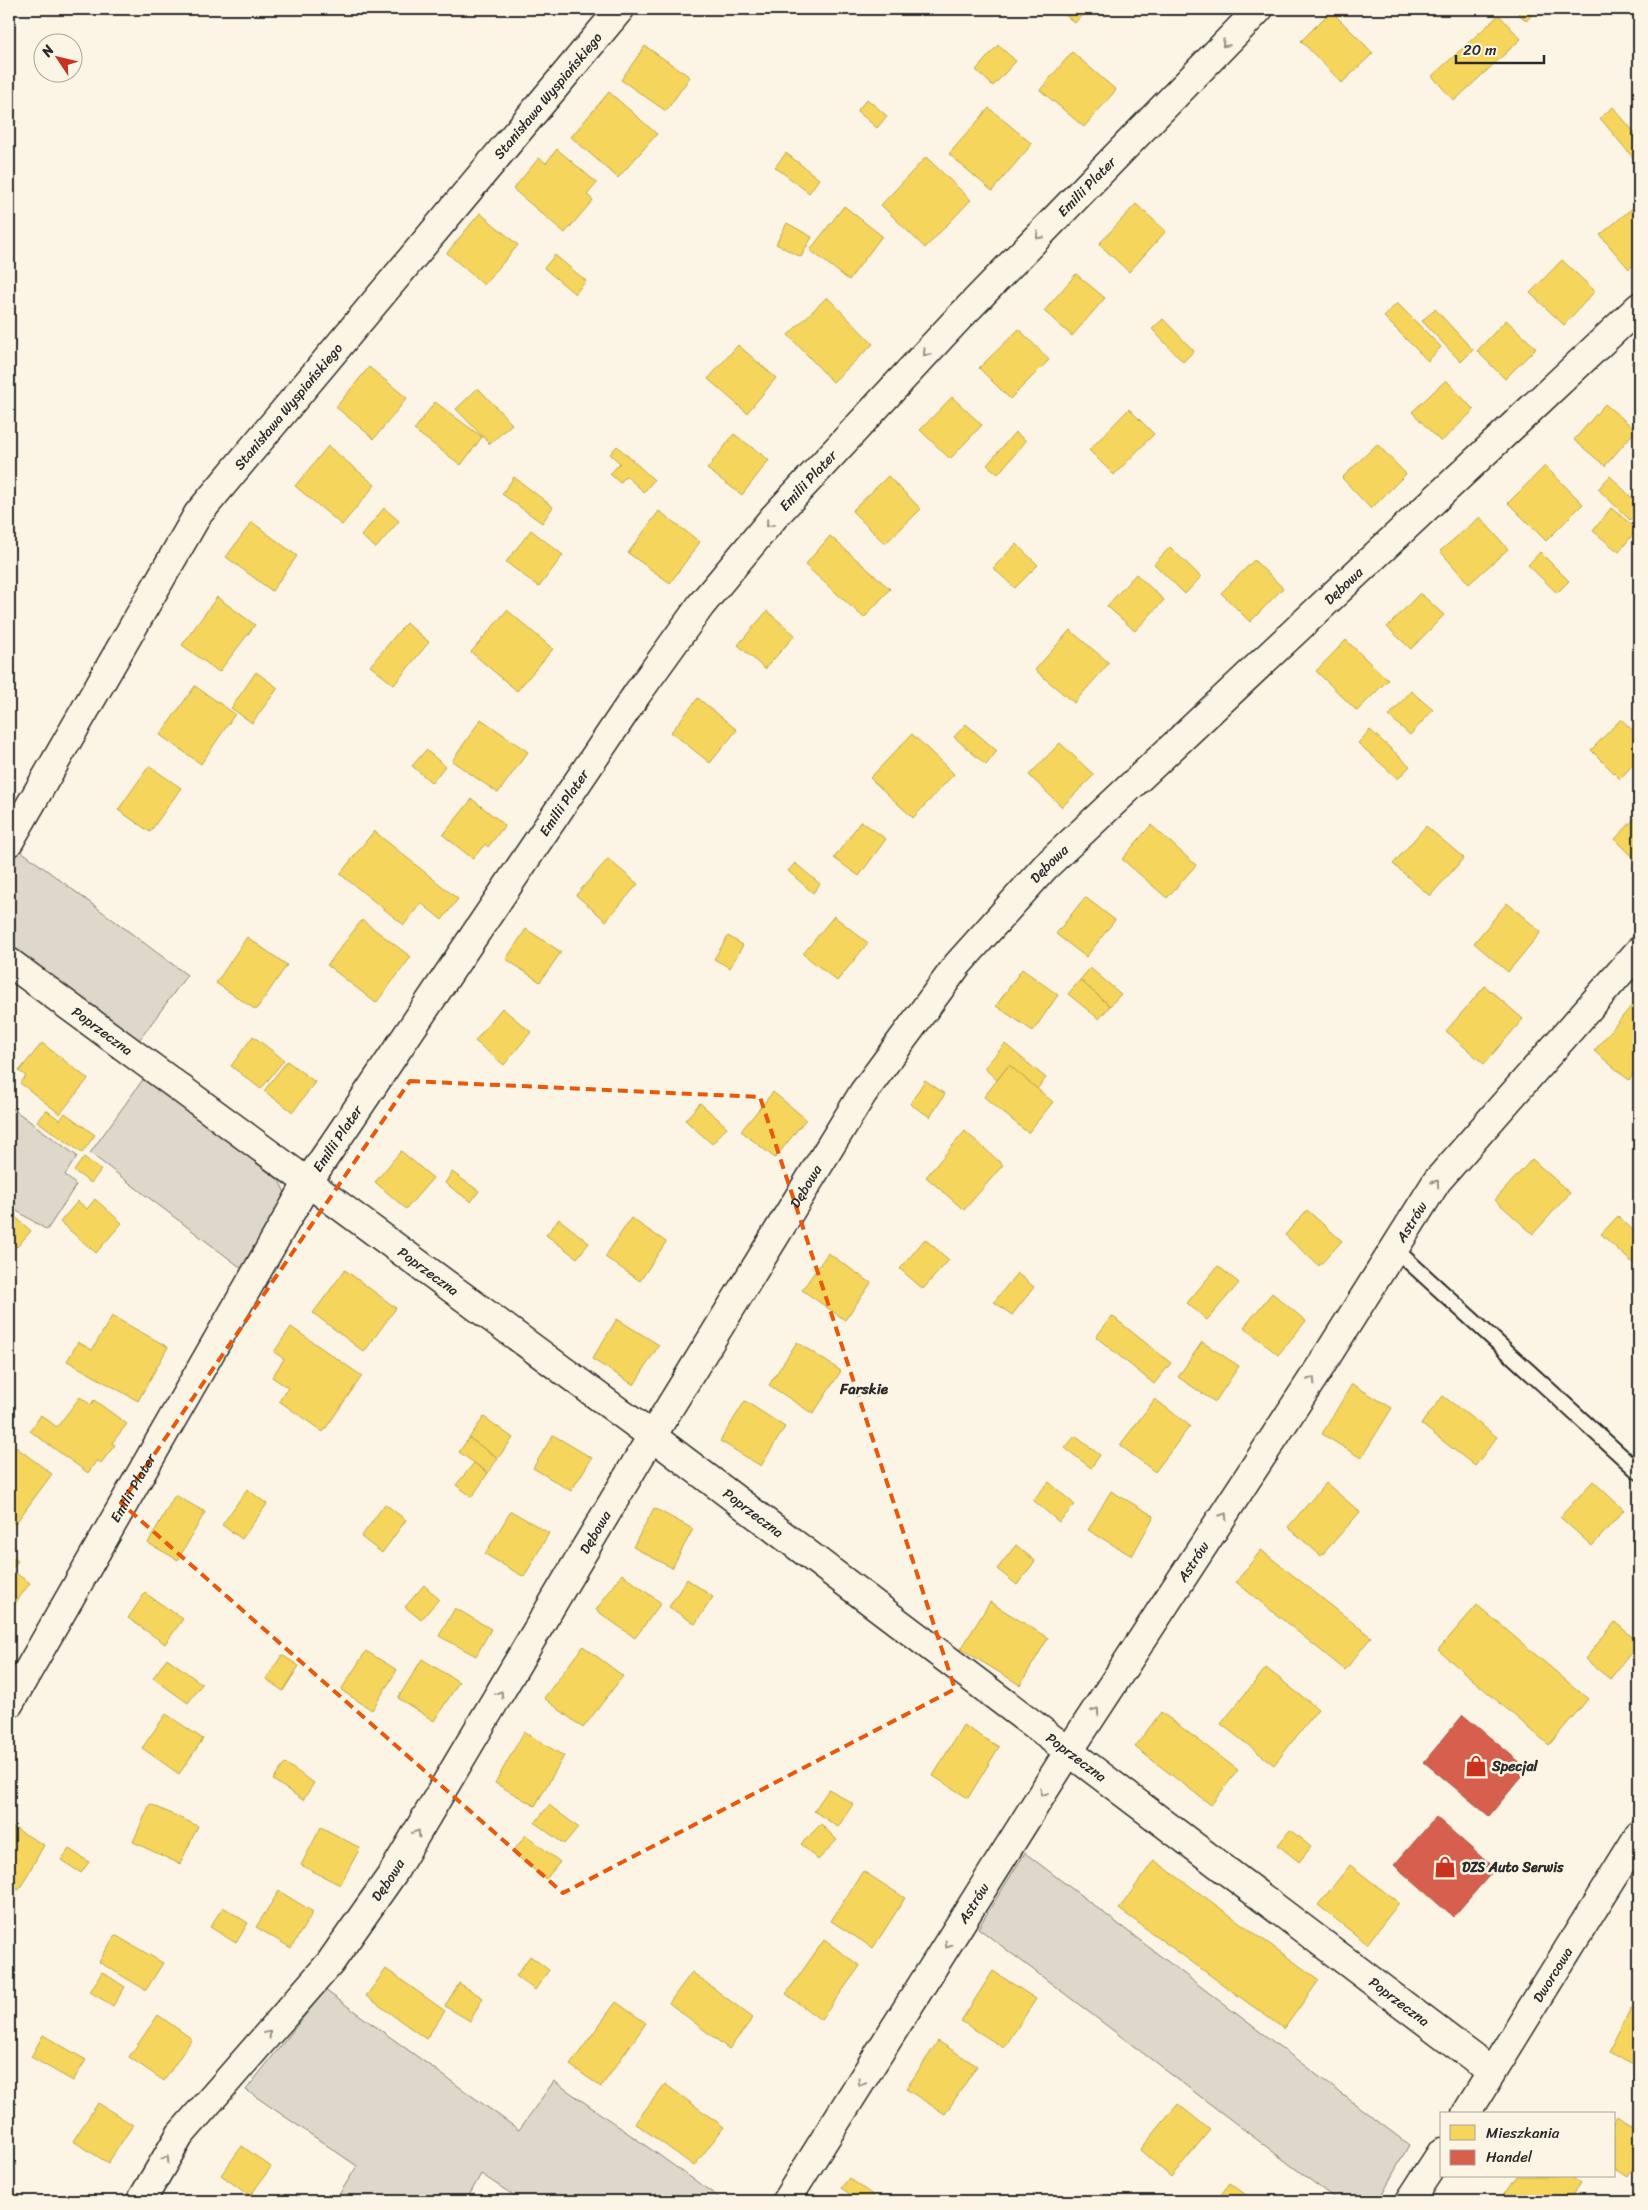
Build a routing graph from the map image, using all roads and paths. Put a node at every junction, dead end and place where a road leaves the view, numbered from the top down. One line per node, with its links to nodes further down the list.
1 (620, 9): 4 (street, Stanisława Wyspiańskiego)
2 (1259, 9): 7 (street, Emilii Plater, one-way to 7)
3 (1639, 307): 9 (street, Dębowa)
4 (9, 842)
5 (1639, 951): 8 (street, Astrów, one-way to 5)
6 (9, 962): 7 (street, Poprzeczna)
7 (308, 1182): 9 (street, Poprzeczna); 11 (street, Emilii Plater)
8 (1394, 1249): 10 (lane); 12 (street, Astrów, one-way to 8)
9 (652, 1436): 12 (street, Poprzeczna); 17 (street, Dębowa, one-way to 9)
10 (1639, 1472)
11 (9, 1704)
12 (1069, 1751): 14 (street, Poprzeczna); 18 (street, Astrów, one-way to 18)
13 (1639, 1835): 14 (street, Dworcowa)
14 (1491, 2074): 15 (street, Dworcowa)
15 (1467, 2112)
16 (1440, 2155): 19 (street)
17 (141, 2201)
18 (786, 2201)
19 (1410, 2201)

